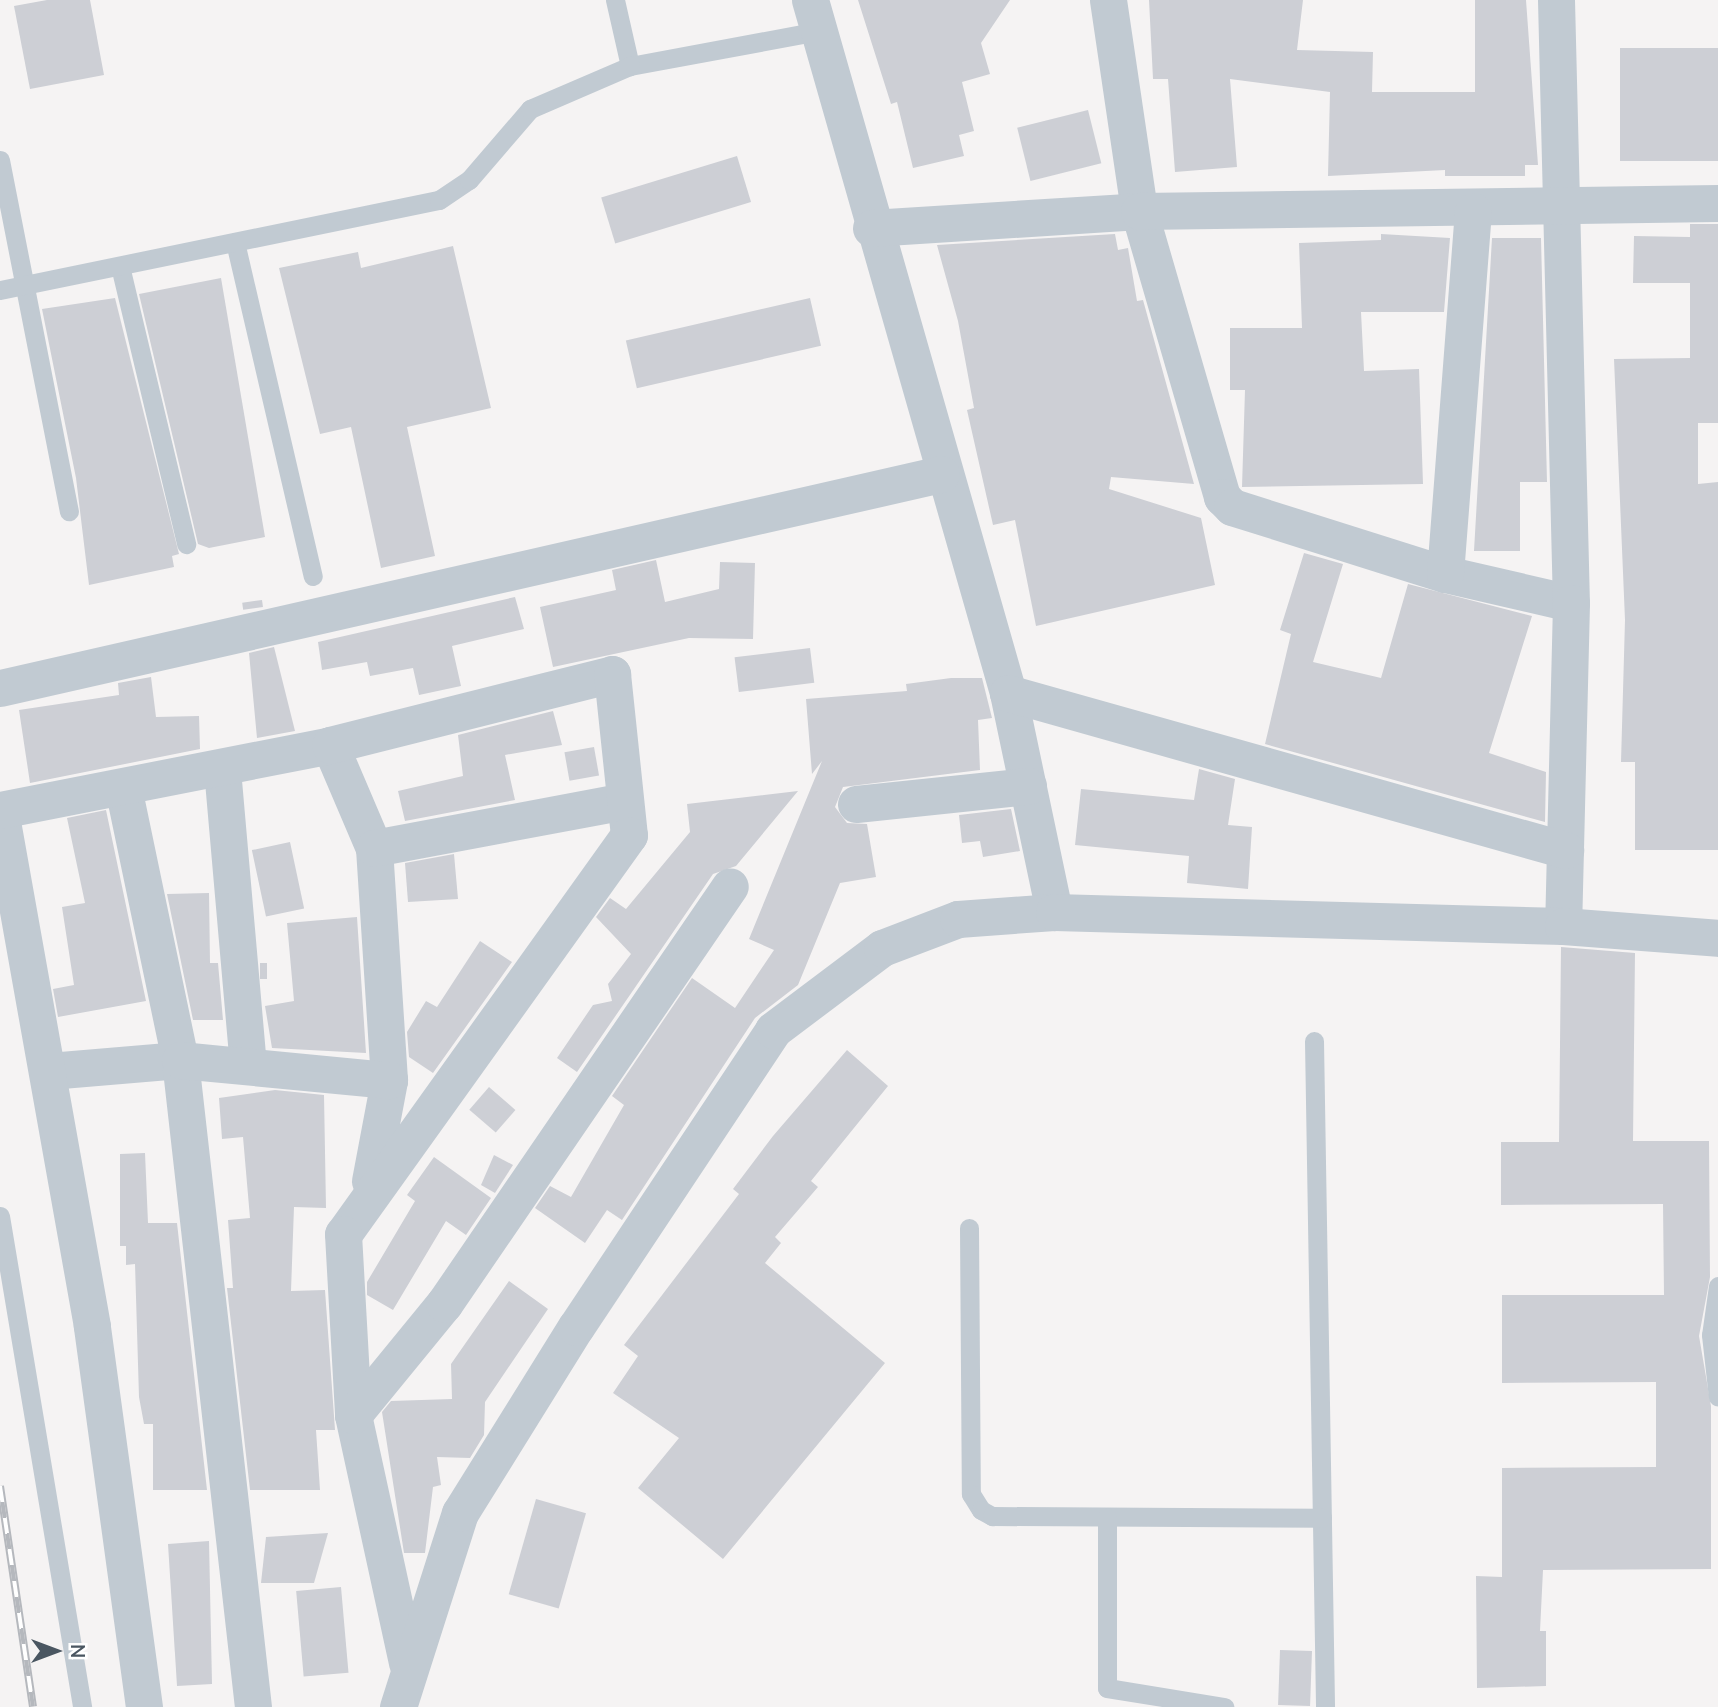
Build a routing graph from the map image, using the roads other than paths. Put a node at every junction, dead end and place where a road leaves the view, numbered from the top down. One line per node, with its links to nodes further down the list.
1 (615, 0): 5 (lane)
2 (1108, 0): 9 (street)
3 (1556, 0): 7 (street)
4 (814, 16): 5 (lane); 11 (street)
5 (630, 66): 12 (lane)
6 (0, 160): 14 (lane)
7 (1564, 202): 8 (street); 10 (street); 21 (street)
8 (1718, 203)
9 (1139, 211): 10 (street); 11 (street); 19 (street)
10 (1473, 211): 19 (street)
11 (871, 228): 16 (street)
12 (235, 242): 13 (lane); 20 (lane)
13 (120, 265): 14 (lane); 18 (lane)
14 (24, 285): 15 (lane); 17 (lane)
15 (0, 290)
16 (941, 474): 22 (street); 23 (street)
17 (69, 510)
18 (186, 544)
19 (1445, 574): 21 (street)
20 (313, 576)
21 (1571, 603): 31 (street)
22 (0, 688)
23 (1008, 693): 26 (street); 31 (street)
24 (330, 746): 25 (street); 28 (street); 30 (street)
25 (222, 769): 27 (street); 38 (street)
26 (1028, 786): 29 (street); 33 (street)
27 (123, 788): 37 (street); 39 (street)
28 (624, 801): 30 (street); 41 (street)
29 (856, 804)
30 (374, 848): 40 (street)
31 (1565, 850): 34 (street)
32 (730, 886): 46 (street)
33 (1054, 912): 34 (street); 49 (street)
34 (1563, 926): 35 (street)
35 (1718, 938)
36 (1314, 1041): 48 (lane)
37 (180, 1060): 38 (street); 39 (street); 52 (street)
38 (248, 1066): 40 (street)
39 (49, 1071): 51 (street)
40 (389, 1080): 41 (street)
41 (368, 1192): 46 (street)
42 (0, 1216): 50 (lane)
43 (969, 1228): 47 (lane)
44 (1718, 1286): 45 (lane)
45 (1718, 1397)
46 (353, 1415): 49 (street)
47 (1107, 1517): 48 (lane); 54 (lane)
48 (1322, 1518): 55 (lane)
49 (407, 1664): 53 (street)
50 (82, 1707)
51 (144, 1707)
52 (253, 1707)
53 (398, 1707)
54 (1224, 1707)
55 (1325, 1707)

